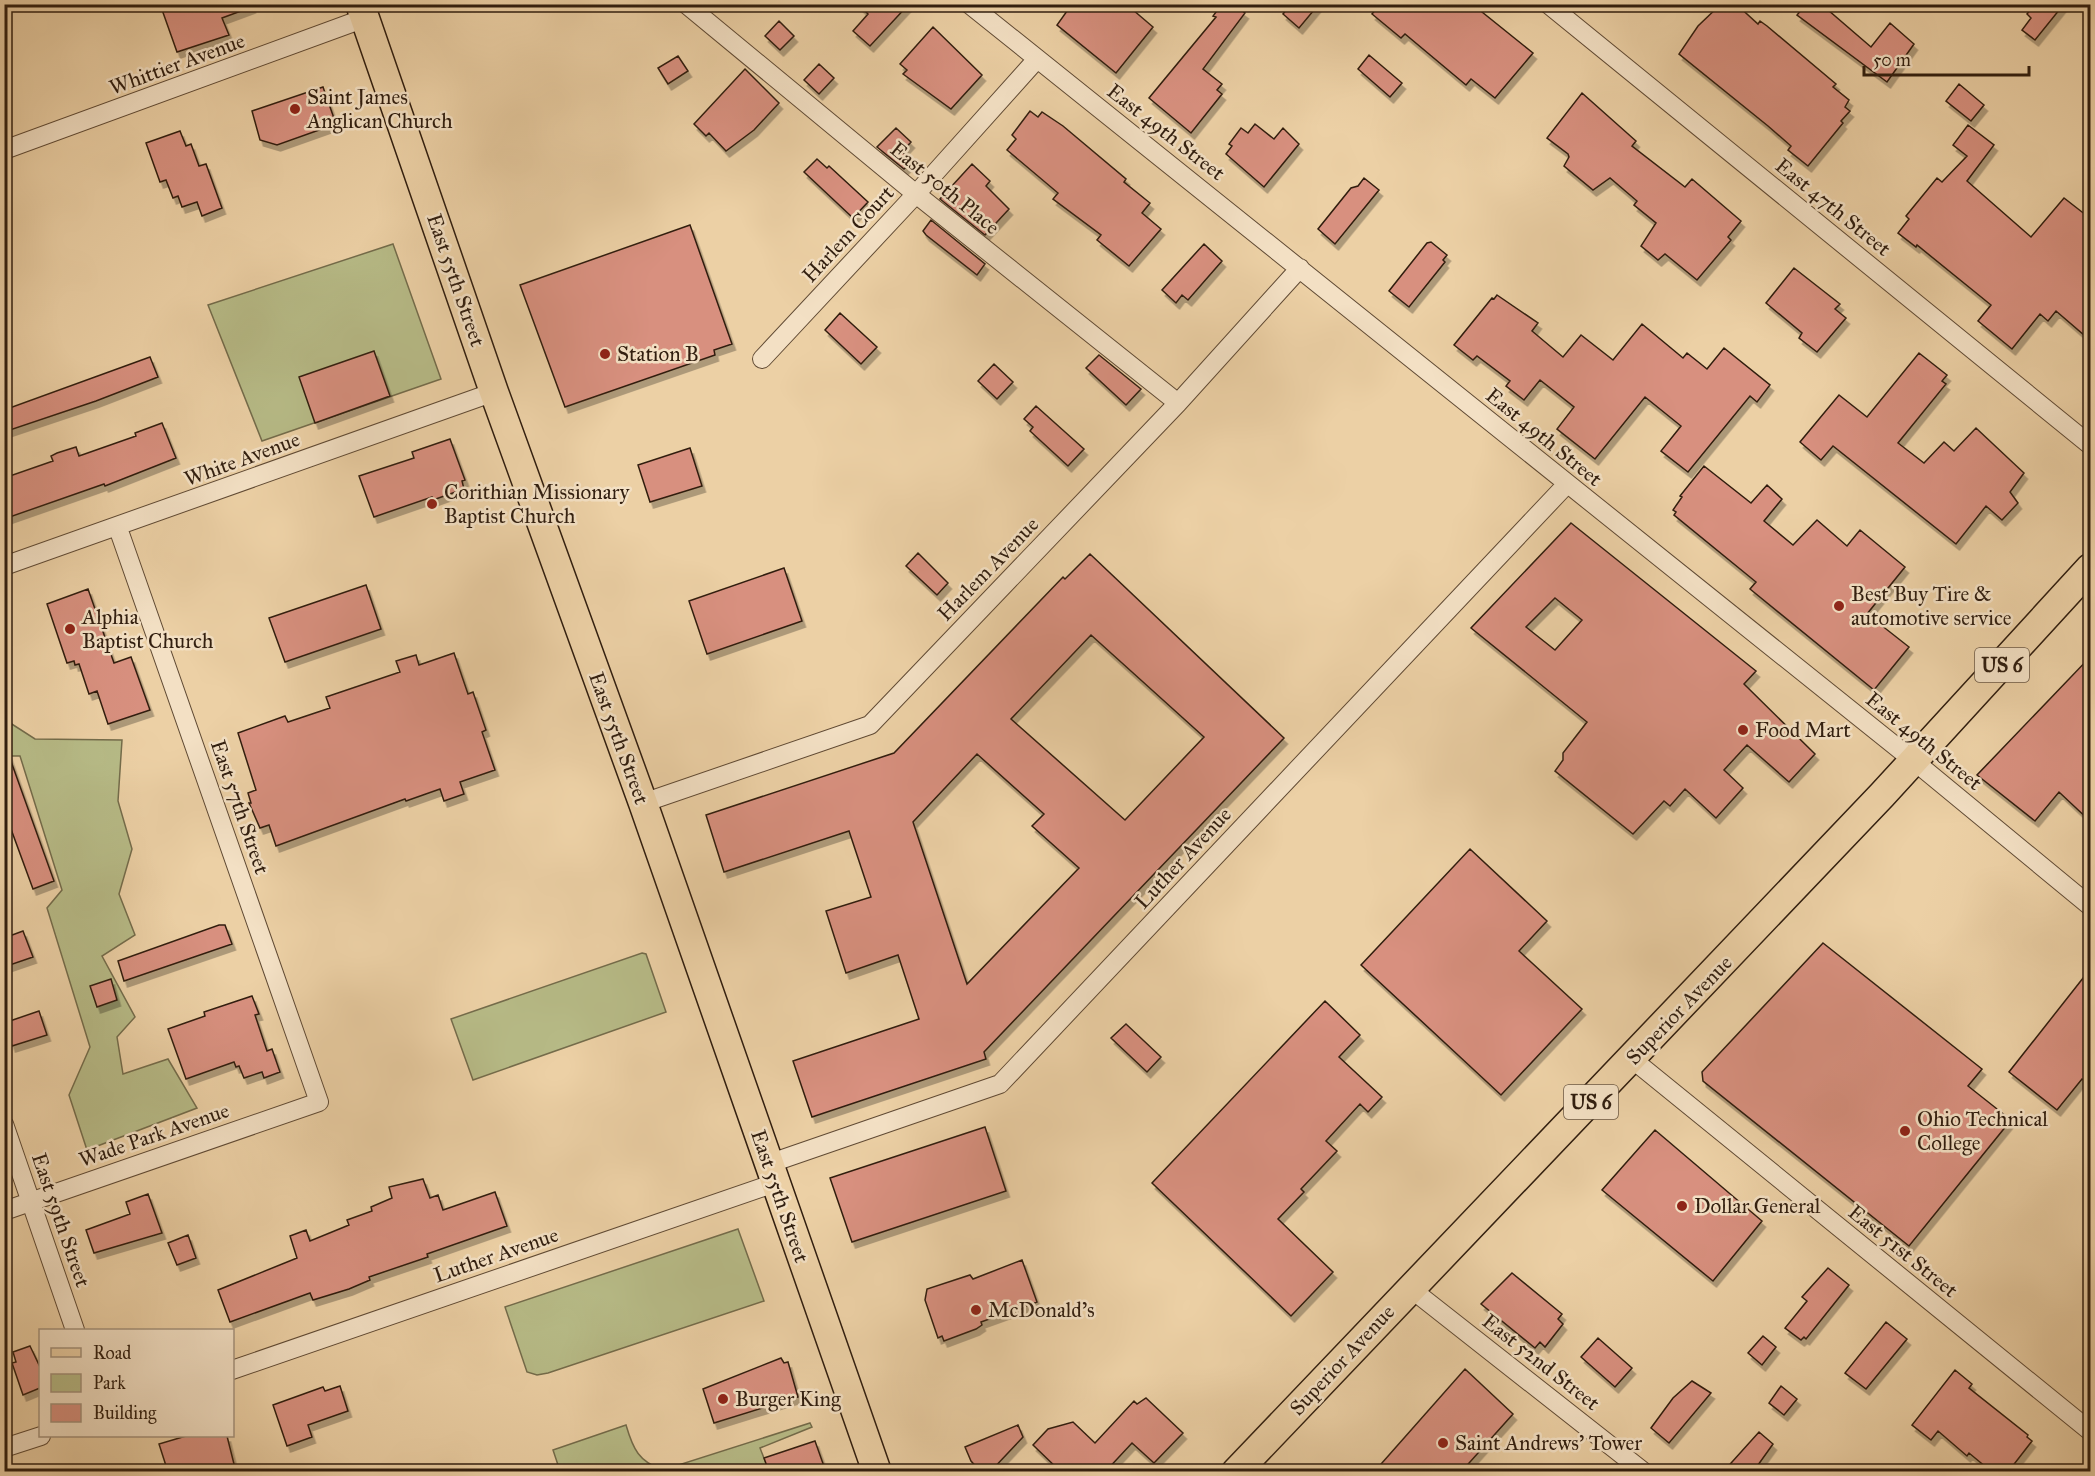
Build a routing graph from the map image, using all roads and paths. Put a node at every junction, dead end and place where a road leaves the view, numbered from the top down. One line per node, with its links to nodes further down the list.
1 (686, 4): 7 (street, East 50th Place)
2 (969, 4): 5 (street, East 49th Street)
3 (1548, 4): 12 (street, East 47th Street)
4 (363, 11): 6 (street, Whittier Avenue); 10 (main road, East 55th Street)
5 (1037, 59): 7 (street, Harlem Court); 8 (street, East 49th Street)
6 (4, 150)
7 (916, 194): 9 (street, Harlem Court); 11 (street, East 50th Place)
8 (1300, 268): 11 (street, Harlem Avenue); 13 (street, East 49th Street)
9 (762, 359)
10 (494, 392): 14 (street, White Avenue); 18 (main road, East 55th Street)
11 (1178, 403): 18 (street, Harlem Avenue)
12 (2091, 445)
13 (1566, 485): 17 (street, East 49th Street); 23 (street, Luther Avenue)
14 (118, 528): 15 (street, White Avenue); 21 (street, East 57th Street)
15 (4, 566)
16 (2091, 568): 17 (main road, Superior Avenue / US 6)
17 (1914, 761): 19 (street, East 49th Street); 20 (main road, Superior Avenue / US 6)
18 (643, 803): 23 (main road, East 55th Street)
19 (2091, 906)
20 (1632, 1059): 26 (main road, Superior Avenue / US 6); 29 (street, East 51st Street)
21 (319, 1102): 24 (street, Wade Park Avenue)
22 (4, 1124): 24 (street, East 59th Street)
23 (772, 1173): 28 (street, Luther Avenue); 32 (main road, East 55th Street)
24 (31, 1202): 25 (street, Wade Park Avenue); 27 (street, East 59th Street)
25 (4, 1211)
26 (1410, 1288): 33 (main road, Superior Avenue / US 6); 34 (street, East 52nd Street)
27 (75, 1329)
28 (234, 1369)
29 (2091, 1431)
30 (39, 1437): 31 (street)
31 (4, 1448)
32 (877, 1472)
33 (1236, 1472)
34 (1644, 1472)

